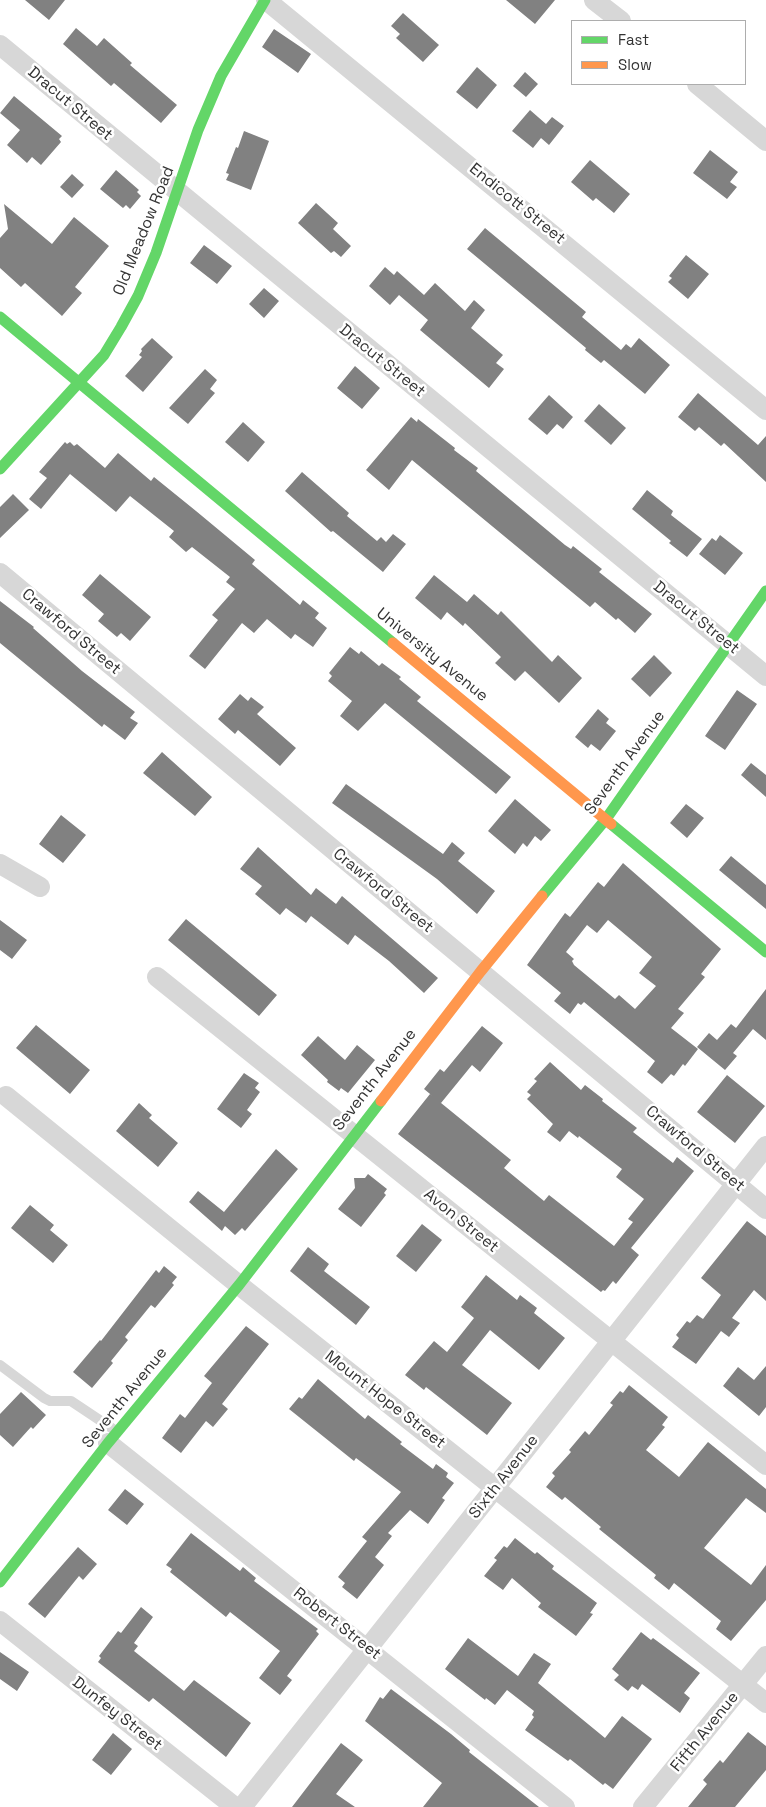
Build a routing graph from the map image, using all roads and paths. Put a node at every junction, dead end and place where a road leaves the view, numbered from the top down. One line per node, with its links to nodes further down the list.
1 (266, 0): 7 (street, Old Meadow Road); 10 (street, Endicott Street)
2 (594, 0): 3 (street)
3 (620, 20)
4 (0, 46): 7 (street, Dracut Street)
5 (697, 85): 6 (street)
6 (766, 141)
7 (177, 192): 9 (street, Old Meadow Road); 14 (street, Dracut Street)
8 (0, 317): 9 (street, University Avenue)
9 (79, 383): 11 (street, Old Meadow Road); 16 (street, University Avenue)
10 (766, 410)
11 (0, 469)
12 (0, 573): 20 (street, Crawford Street)
13 (766, 591): 14 (street, Seventh Avenue)
14 (729, 645): 15 (street, Dracut Street); 16 (street, Seventh Avenue)
15 (766, 676)
16 (606, 819): 19 (street, University Avenue); 20 (street, Seventh Avenue)
17 (0, 864): 18 (street)
18 (40, 887)
19 (766, 952)
20 (481, 971): 23 (street, Seventh Avenue); 25 (street, Crawford Street)
21 (157, 976): 23 (street, Avon Street)
22 (6, 1096): 27 (street, Mount Hope Street)
23 (353, 1135): 27 (street, Seventh Avenue); 28 (street, Avon Street)
24 (766, 1146): 25 (street, Sixth Avenue)
25 (736, 1184): 26 (street, Crawford Street); 28 (street, Sixth Avenue)
26 (766, 1209)
27 (239, 1284): 30 (street, Seventh Avenue); 32 (street, Mount Hope Street)
28 (610, 1341): 31 (street, Avon Street); 32 (street, Sixth Avenue)
29 (0, 1364): 30 (lane)
30 (112, 1437): 33 (street, Seventh Avenue); 35 (street, Robert Street)
31 (766, 1465)
32 (496, 1488): 35 (street, Sixth Avenue); 37 (street, Mount Hope Street)
33 (0, 1582)
34 (0, 1621): 40 (street, Dunfey Street)
35 (369, 1649): 41 (street, Sixth Avenue); 42 (street, Robert Street)
36 (766, 1656): 37 (street, Fifth Avenue)
37 (744, 1685): 38 (street, Mount Hope Street); 39 (street, Fifth Avenue)
38 (766, 1702)
39 (645, 1806)
40 (235, 1807)
41 (242, 1807)
42 (565, 1807)

